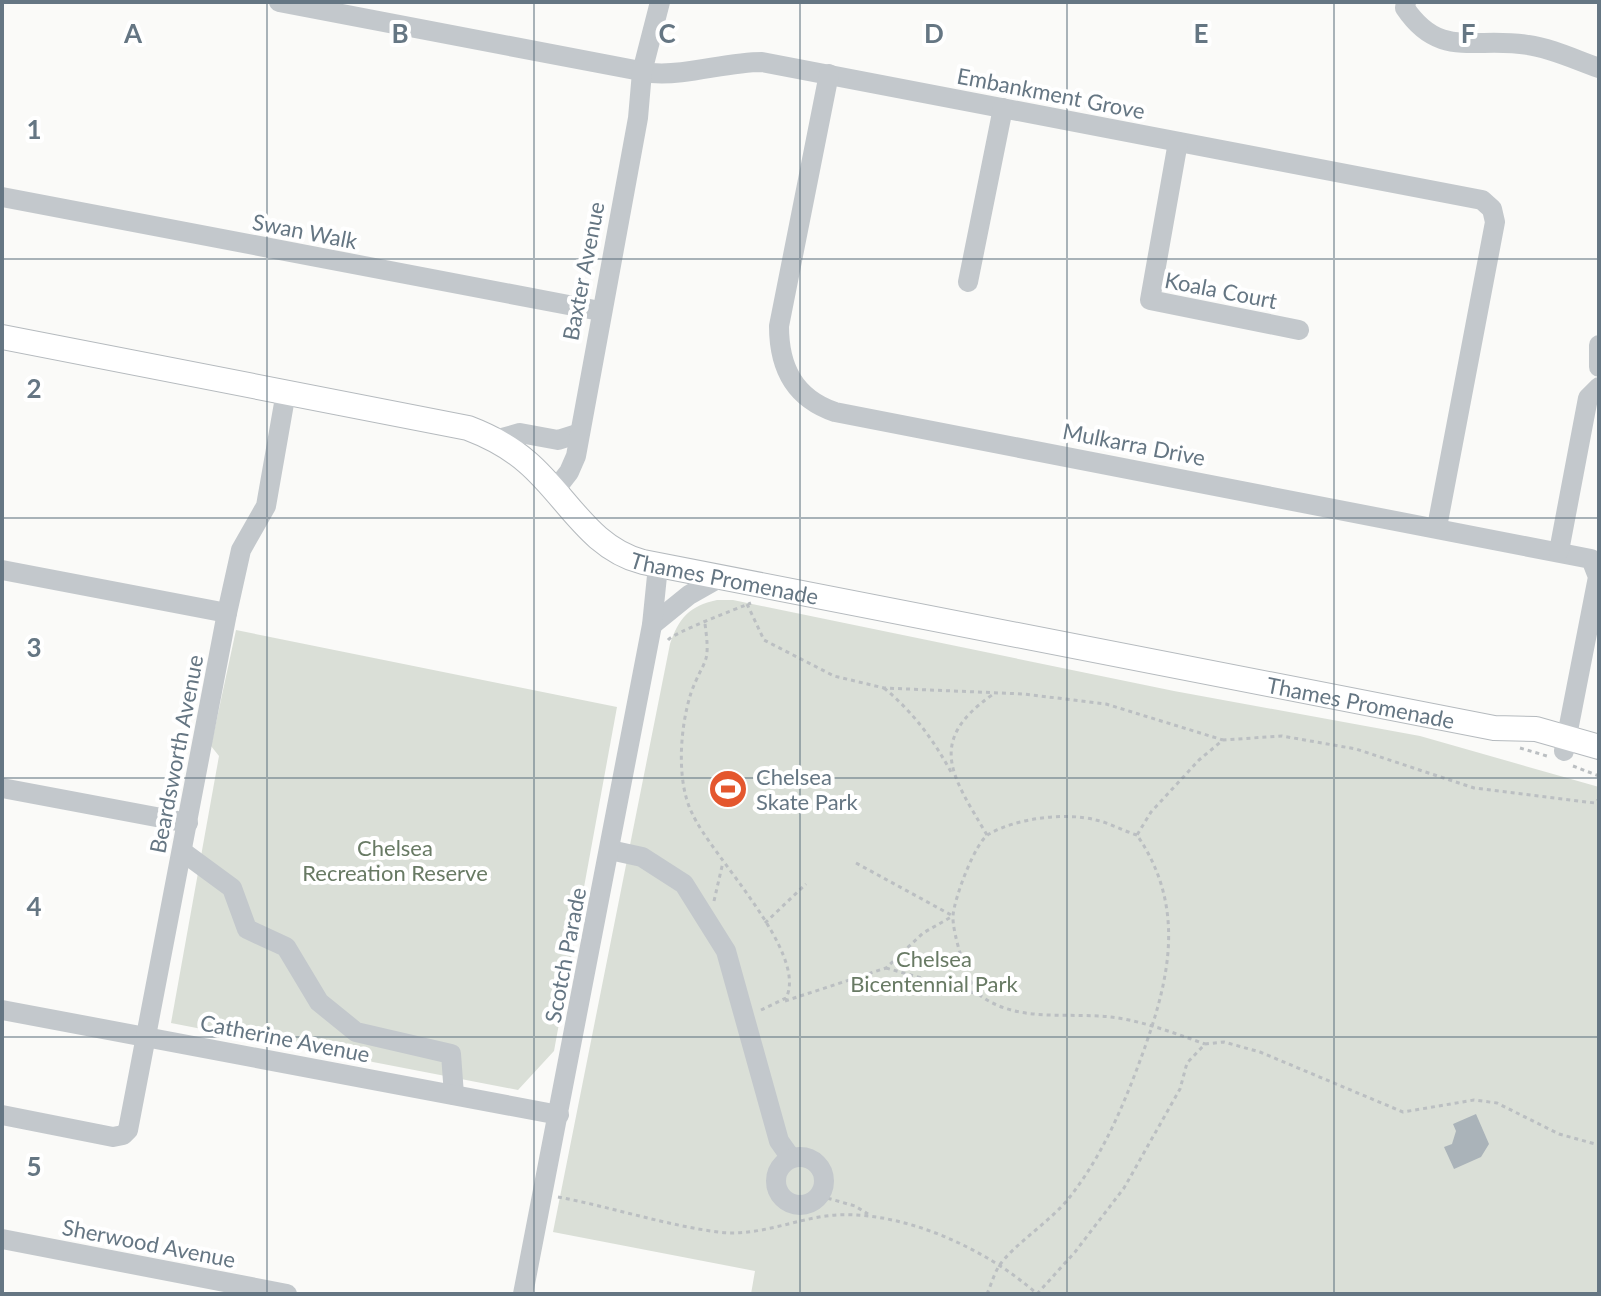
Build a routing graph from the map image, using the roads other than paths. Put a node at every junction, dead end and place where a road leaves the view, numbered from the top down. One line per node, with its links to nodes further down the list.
1 (279, 2): 5 (street, Embankment Grove)
2 (660, 2): 5 (street, Baxter Avenue)
3 (1406, 2): 4 (street)
4 (1599, 68)
5 (646, 72): 6 (street, Embankment Grove); 11 (street, Baxter Avenue)
6 (829, 74): 7 (street, Embankment Grove); 21 (street, Mulkarra Drive)
7 (1003, 108): 8 (street, Embankment Grove); 10 (street)
8 (1178, 142): 12 (street, Koala Court); 21 (street, Embankment Grove)
9 (2, 197): 11 (street, Swan Walk)
10 (968, 282)
11 (600, 311): 18 (street, Baxter Avenue)
12 (1299, 330)
13 (2, 337): 17 (main road, Thames Promenade)
14 (1599, 345): 15 (street)
15 (1599, 367)
16 (1599, 387): 22 (street)
17 (286, 392): 19 (main road, Thames Promenade); 26 (street, Beardsworth Avenue)
18 (577, 434): 19 (street); 20 (street, Baxter Avenue)
19 (495, 440): 20 (main road, Thames Promenade)
20 (551, 486): 23 (main road, Thames Promenade)
21 (1437, 527): 22 (street, Mulkarra Drive)
22 (1563, 552): 29 (street, Mulkarra Drive)
23 (663, 567): 25 (main road, Thames Promenade); 27 (street, Scotch Parade)
24 (2, 570): 26 (street)
25 (719, 578): 27 (street); 29 (main road, Thames Promenade)
26 (227, 613): 32 (street, Beardsworth Avenue)
27 (652, 625): 33 (street, Scotch Parade)
28 (1599, 747): 29 (main road, Thames Promenade)
29 (1560, 751): 30 (main road, Thames Promenade)
30 (1599, 763)
31 (2, 788): 32 (street)
32 (188, 823): 34 (street, Beardsworth Avenue)
33 (610, 850): 39 (street, Scotch Parade); 40 (street)
34 (183, 852): 36 (street, Beardsworth Avenue); 37 (street)
35 (2, 1010): 36 (street, Catherine Avenue)
36 (146, 1036): 37 (street, Catherine Avenue); 38 (street, Beardsworth Avenue)
37 (454, 1095): 39 (street, Catherine Avenue)
38 (2, 1115)
39 (559, 1115): 43 (street, Scotch Parade)
40 (791, 1158): 40 (street)
41 (2, 1239): 42 (street, Sherwood Avenue)
42 (287, 1294)
43 (523, 1294)

